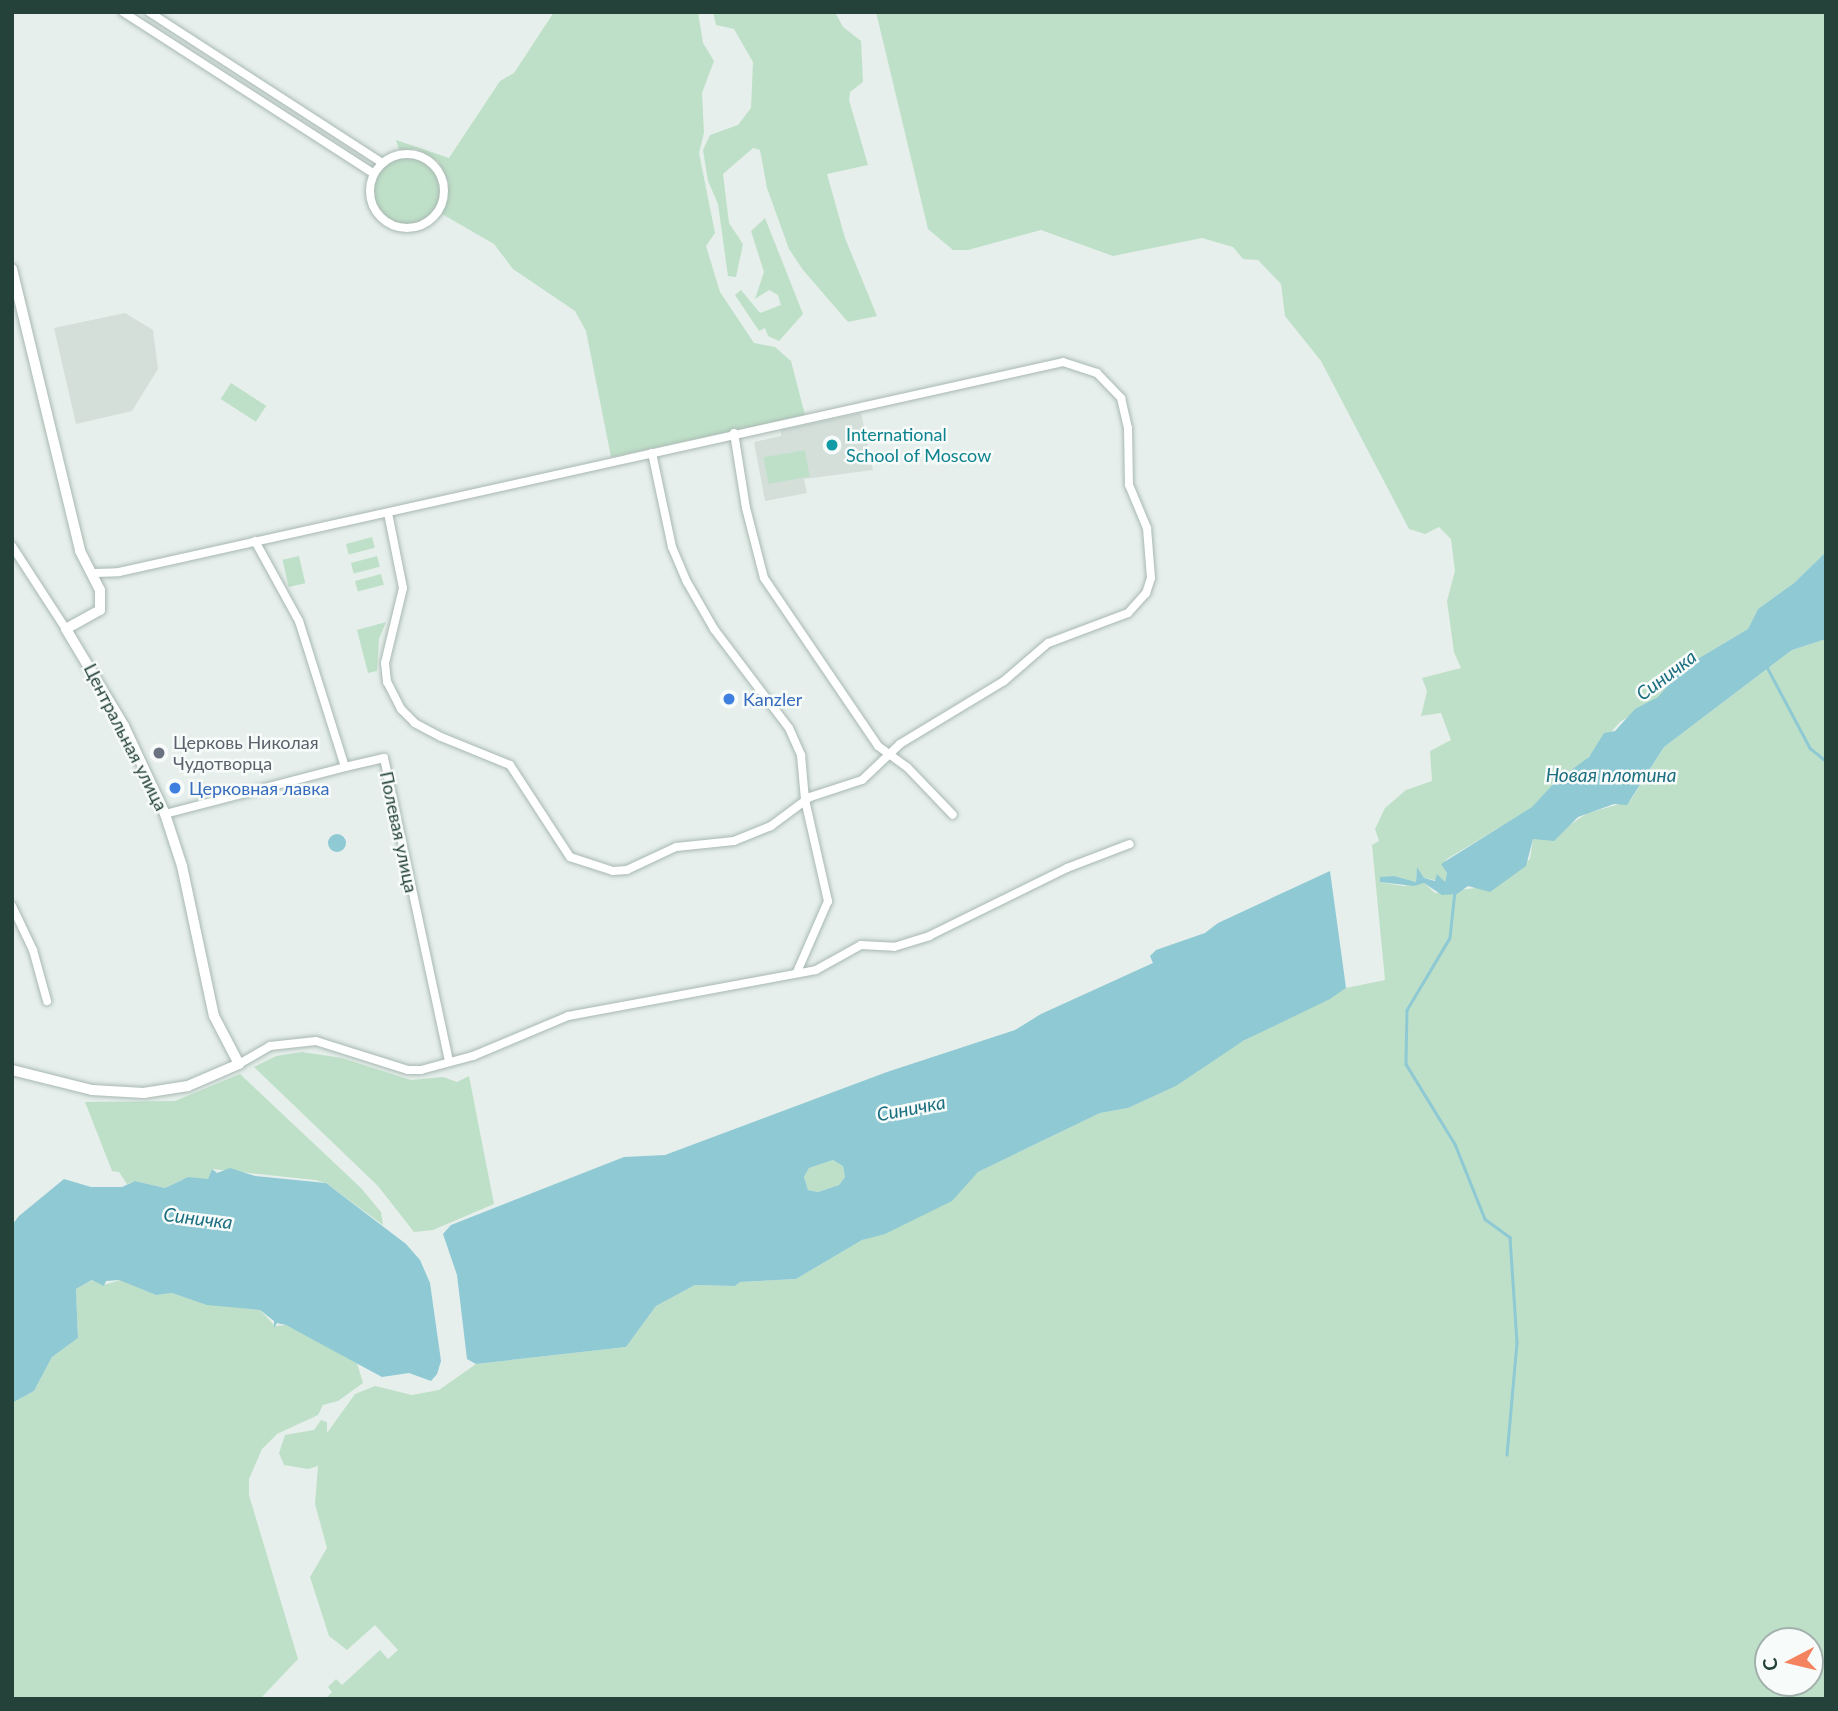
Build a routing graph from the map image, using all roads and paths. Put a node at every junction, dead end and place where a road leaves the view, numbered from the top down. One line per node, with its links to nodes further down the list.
1 (122, 12): 4 (street)
2 (149, 12): 3 (street)
3 (382, 163): 4 (street); 4 (street)
4 (373, 173)
5 (12, 269): 11 (street)
6 (734, 433): 7 (street); 13 (street); 13 (street)
7 (652, 453): 8 (street); 15 (street)
8 (388, 513): 9 (street); 15 (street)
9 (255, 541): 11 (street); 14 (street)
10 (12, 546): 12 (street, Центральная улица)
11 (95, 572): 12 (street)
12 (66, 629): 16 (street, Центральная улица)
13 (890, 754): 15 (street); 17 (street)
14 (345, 767): 16 (street); 22 (street, Полевая улица)
15 (805, 800): 20 (street)
16 (165, 814): 23 (street, Центральная улица)
17 (953, 815)
18 (1130, 844): 20 (street)
19 (12, 906): 21 (street)
20 (797, 972): 22 (street)
21 (47, 1001)
22 (449, 1061): 23 (street)
23 (239, 1064): 24 (street)
24 (12, 1070)

